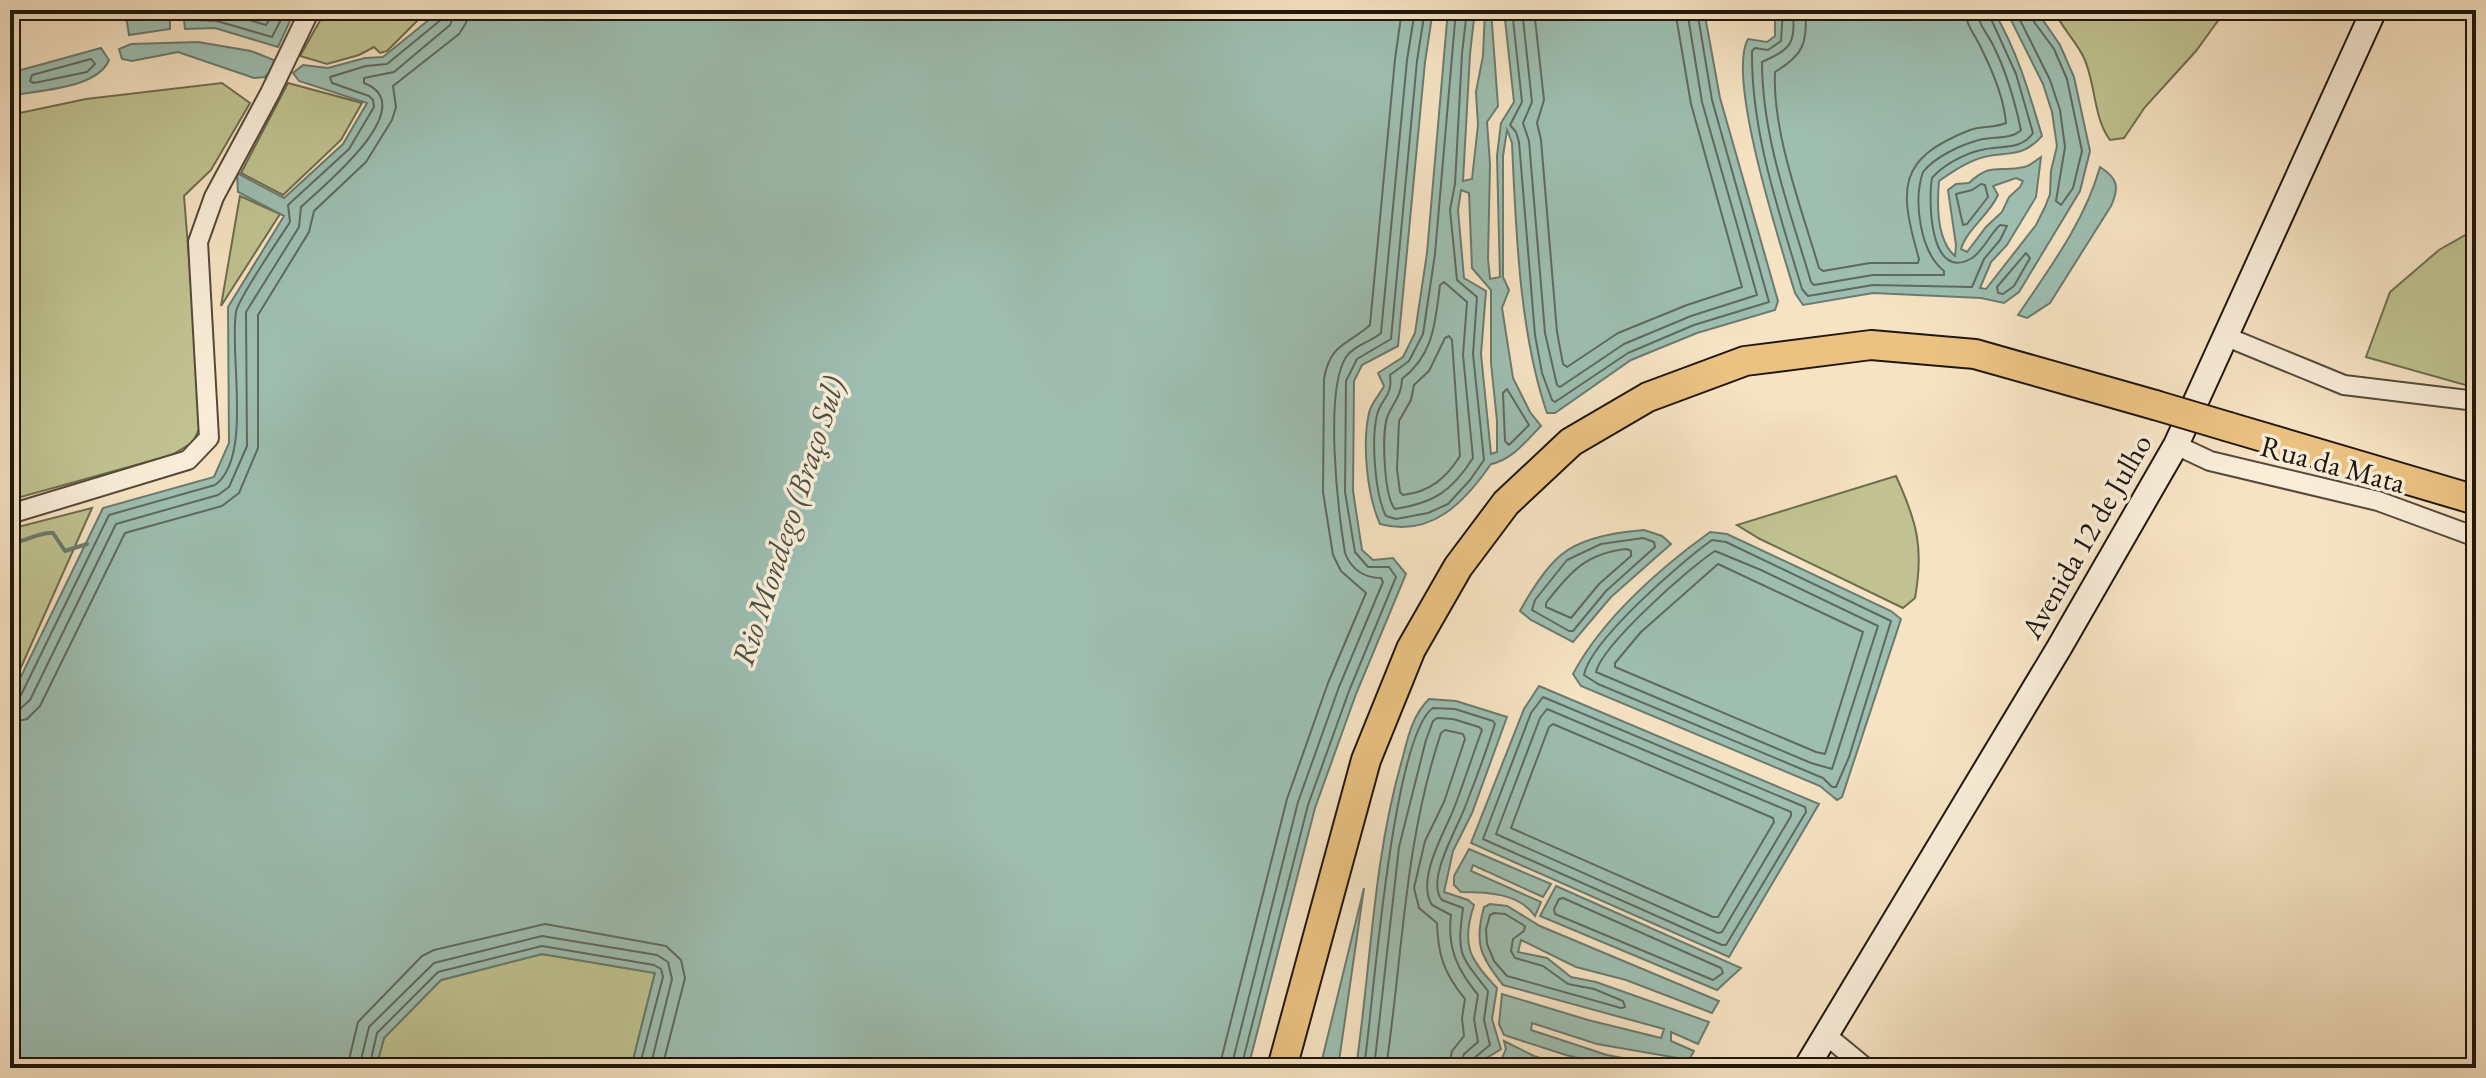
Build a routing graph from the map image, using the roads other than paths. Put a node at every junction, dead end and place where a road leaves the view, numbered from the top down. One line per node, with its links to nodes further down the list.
1 (310, 10): 7 (street)
2 (2374, 10): 3 (main road, Avenida 12 de Julho)
3 (2227, 337): 4 (street); 5 (main road, Avenida 12 de Julho)
4 (2476, 401)
5 (2176, 445): 8 (street, Rua da Mata); 9 (main road, Avenida 12 de Julho)
6 (2476, 500): 10 (main road, bridge)
7 (10, 514)
8 (2476, 537)
9 (1826, 1035): 11 (main road, Avenida 12 de Julho); 12 (street)
10 (1282, 1068)
11 (1806, 1068)
12 (1866, 1068)

